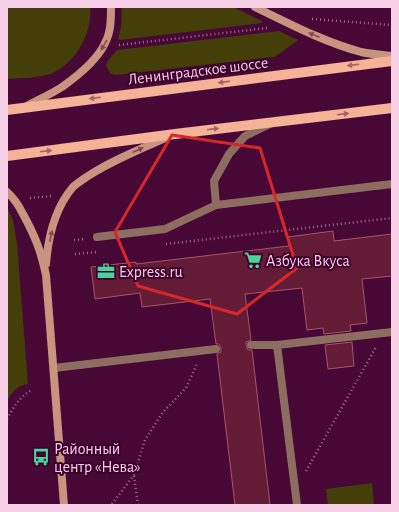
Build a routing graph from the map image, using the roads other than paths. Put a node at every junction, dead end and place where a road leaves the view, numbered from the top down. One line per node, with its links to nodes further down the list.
1 (110, 7): 5 (main road, one-way to 5)
2 (255, 7): 3 (main road, one-way to 2)
3 (392, 56)
4 (392, 61): 5 (main road, Ленинградское шоссе, one-way to 5)
5 (24, 107): 7 (main road, Ленинградское шоссе)
6 (392, 108): 8 (main road, one-way to 6)
7 (7, 110)
8 (274, 122): 9 (main road, one-way to 8); 13 (lane)
9 (175, 134): 10 (main road, one-way to 9); 15 (main road, one-way to 9)
10 (7, 156)
11 (392, 184): 13 (lane)
12 (7, 192): 15 (main road)
13 (216, 205): 14 (lane)
14 (97, 237)
15 (46, 275): 20 (main road)
16 (388, 332): 18 (lane)
17 (251, 345): 18 (lane)
18 (277, 345): 22 (lane)
19 (216, 349): 20 (lane)
20 (54, 368): 21 (main road)
21 (64, 505)
22 (297, 505)

